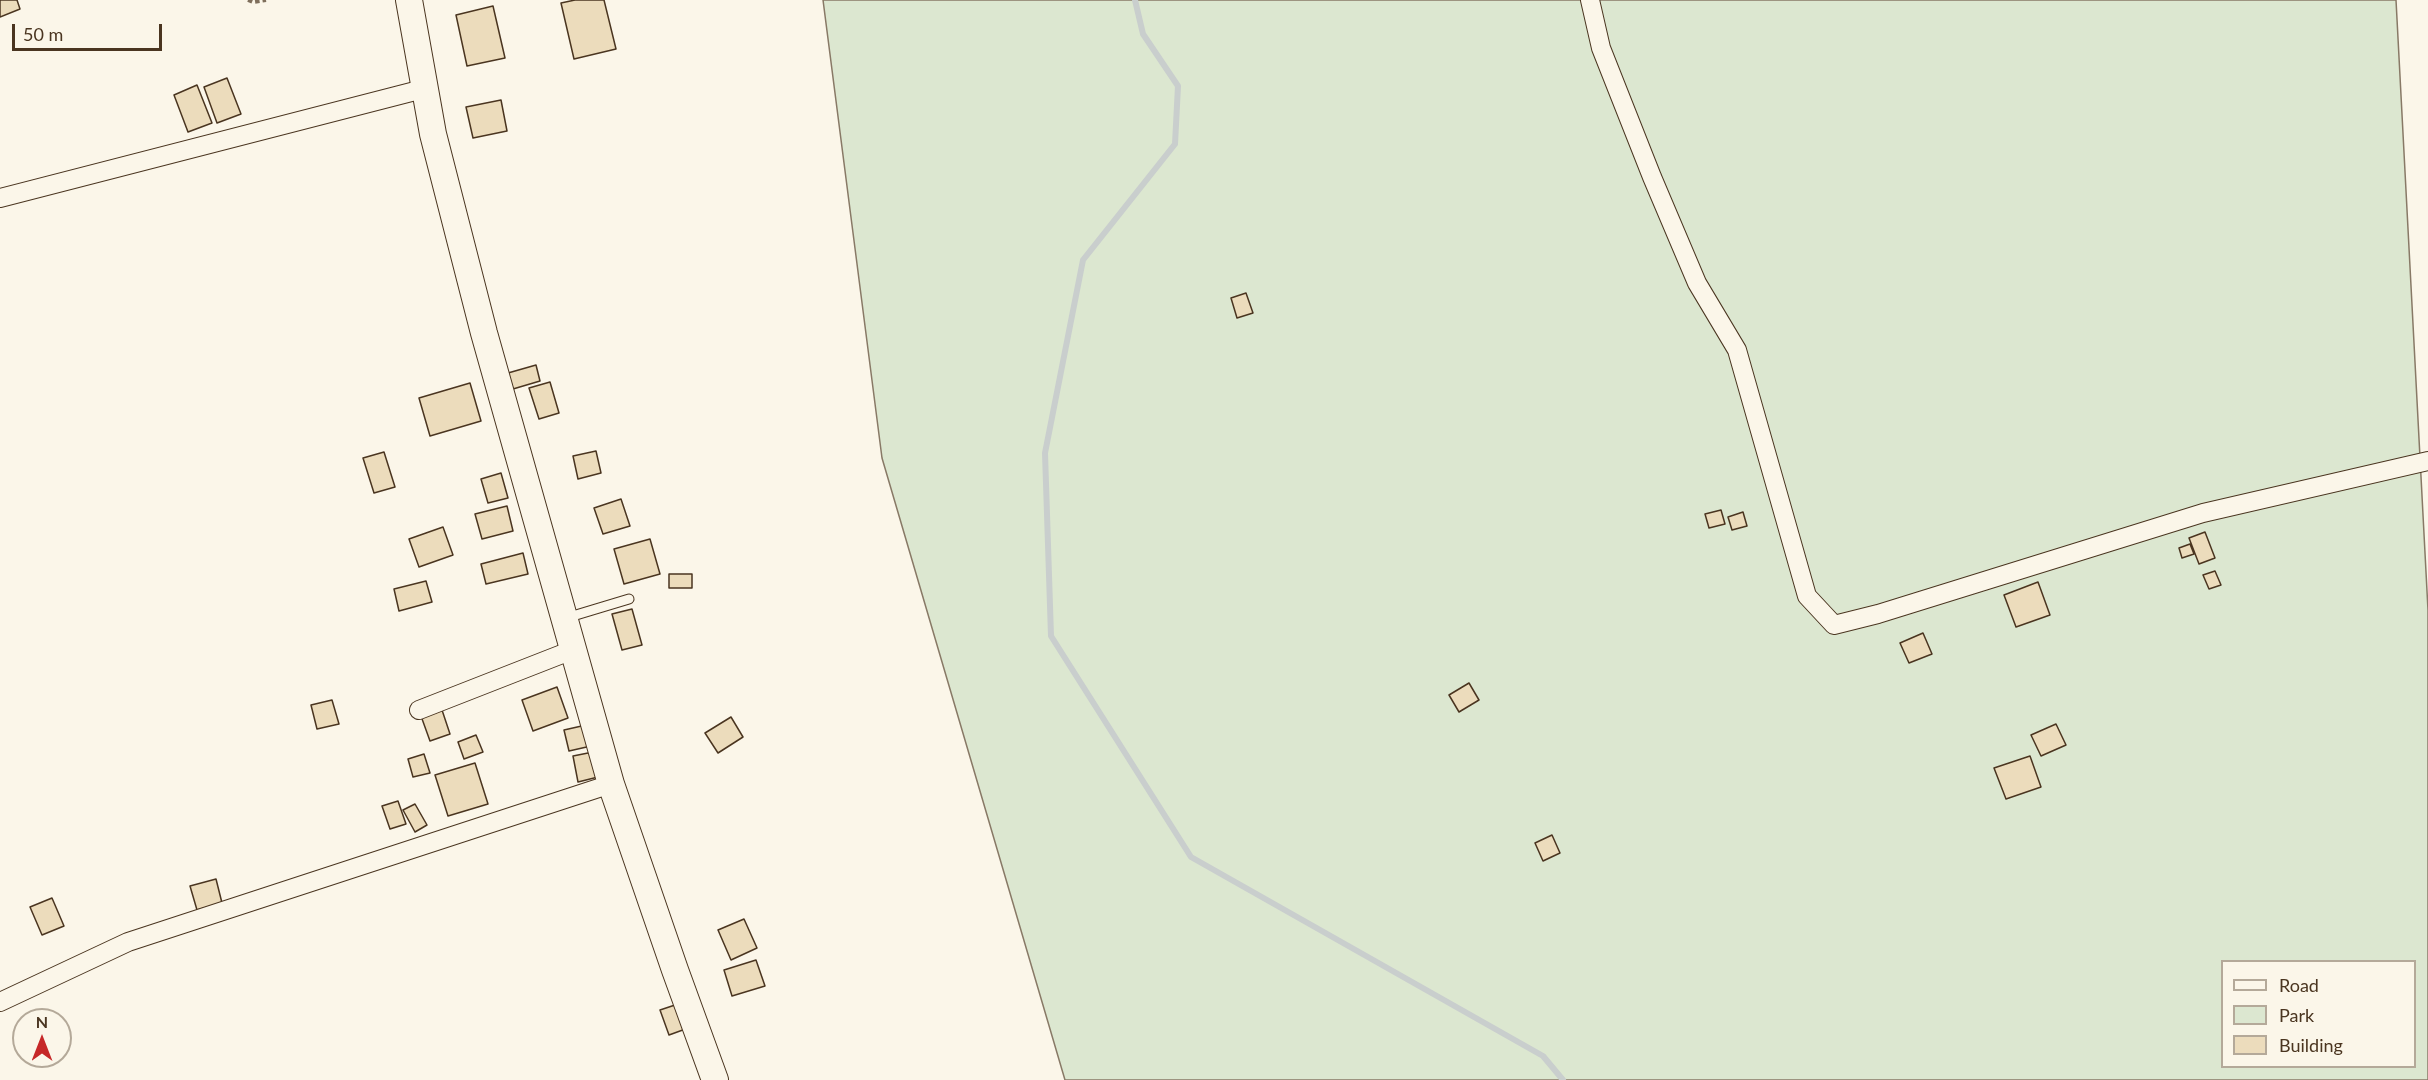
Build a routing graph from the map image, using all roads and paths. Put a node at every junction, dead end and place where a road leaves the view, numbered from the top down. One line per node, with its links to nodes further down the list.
1 (248, 0): 2 (path)
2 (267, 0)
3 (409, 0): 5 (street)
4 (1590, 0): 7 (street)
5 (423, 89): 6 (street); 9 (street)
6 (1, 192)
7 (2428, 461)
8 (629, 599): 9 (lane)
9 (566, 618): 10 (street)
10 (575, 649): 11 (street); 12 (street)
11 (419, 710)
12 (611, 784): 13 (street); 14 (street)
13 (0, 1002)
14 (715, 1080)

